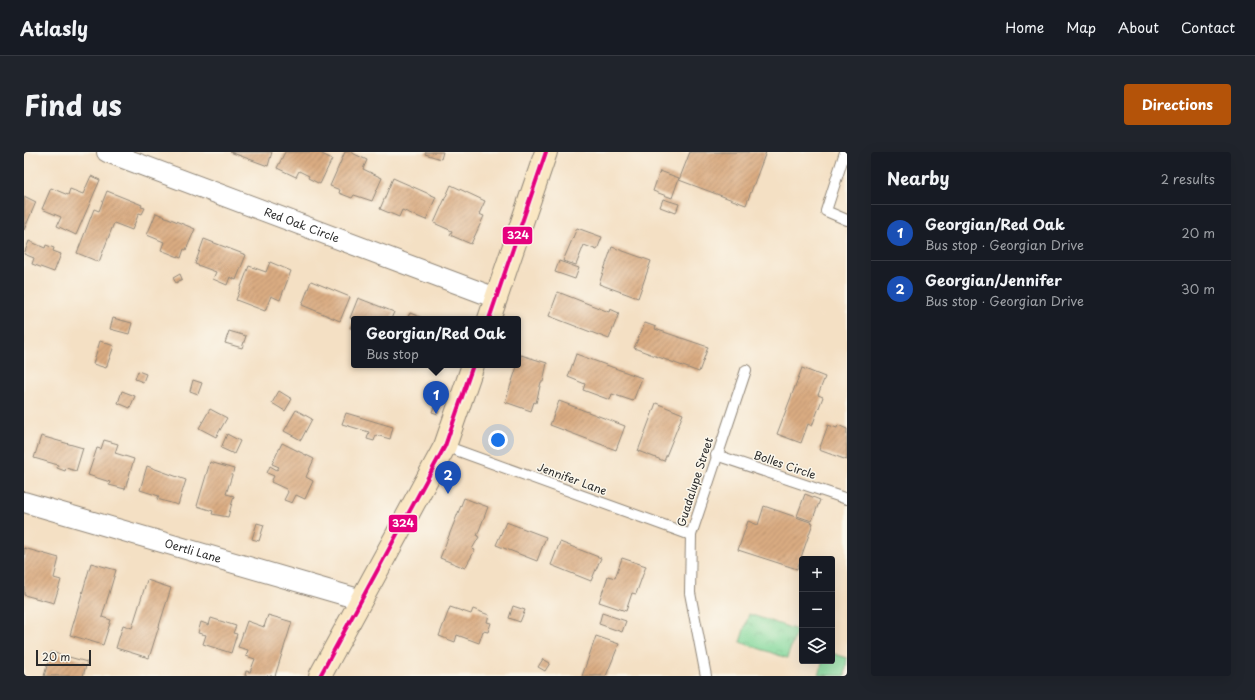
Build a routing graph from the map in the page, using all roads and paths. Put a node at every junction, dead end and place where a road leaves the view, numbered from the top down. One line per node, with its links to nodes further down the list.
1 (107, 152): 5 (street, Red Oak Circle)
2 (546, 152): 5 (street)
3 (845, 152): 4 (lane)
4 (847, 220)
5 (496, 298): 6 (street)
6 (490, 316)
7 (472, 368): 9 (street)
8 (746, 370): 10 (lane, Guadalupe Street)
9 (445, 446): 13 (lane, Jennifer Lane); 14 (street)
10 (716, 455): 11 (lane, Bolles Circle); 13 (lane, Guadalupe Street)
11 (847, 499)
12 (24, 502): 14 (street, Oertli Lane)
13 (691, 535): 16 (lane, Guadalupe Street)
14 (362, 600): 15 (street)
15 (320, 676)
16 (706, 676)

